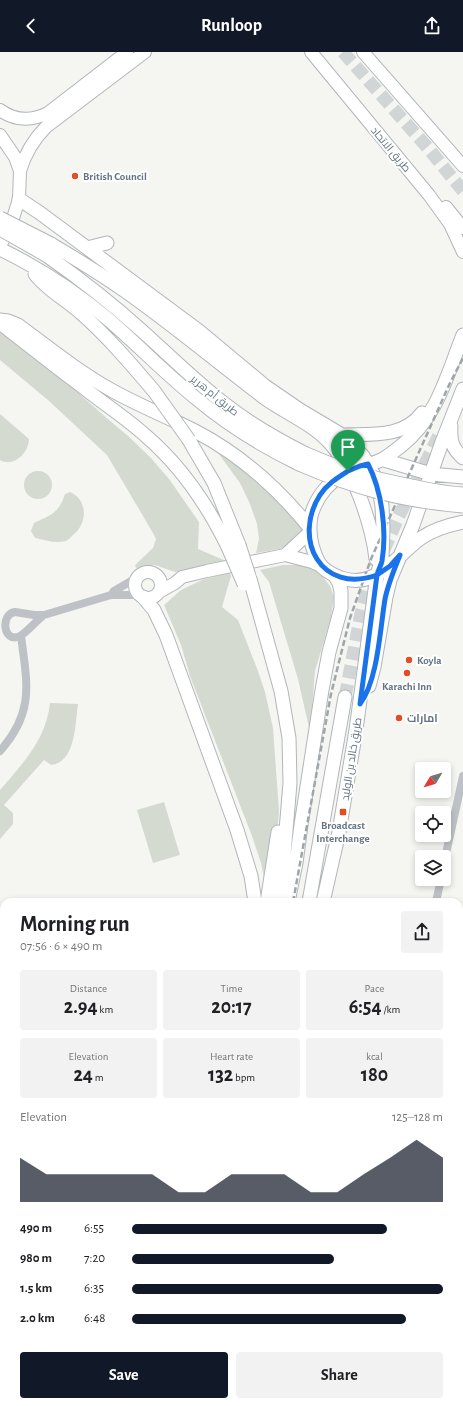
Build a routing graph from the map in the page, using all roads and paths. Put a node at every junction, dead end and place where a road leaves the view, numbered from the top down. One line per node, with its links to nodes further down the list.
1 (127, 52): 5 (street)
2 (145, 52): 8 (street)
3 (311, 52): 9 (street, طريق الاتحاد)
4 (363, 52): 7 (street)
5 (0, 110)
6 (0, 135): 8 (street)
7 (463, 166)
8 (20, 171): 10 (street)
9 (414, 176): 12 (street); 19 (street, طريق الاتحاد)
10 (19, 199): 15 (street); 16 (main road)
11 (0, 218): 18 (main road, bridge)
12 (463, 228)
13 (0, 229): 18 (main road, طريق أم هرير, bridge)
14 (107, 243): 16 (main road)
15 (0, 245)
16 (87, 248): 26 (main road)
17 (0, 249): 20 (main road, طريق أم هرير)
18 (48, 249): 27 (main road, طريق أم هرير); 31 (main road)
19 (463, 252)
20 (25, 261): 27 (main road, طريق أم هرير); 38 (main road, bridge)
21 (0, 322): 37 (main road); 38 (main road)
22 (463, 335): 23 (main road)
23 (448, 378): 26 (main road); 29 (main road)
24 (463, 389): 25 (main road)
25 (452, 414): 28 (main road); 32 (main road, طريق خالد بن الوليد)
26 (342, 435): 30 (main road)
27 (301, 458): 34 (main road, طريق أم هرير, bridge); 35 (main road, طريق أم هرير, bridge)
28 (463, 458)
29 (384, 460): 30 (main road); 32 (main road)
30 (368, 464): 31 (main road); 42 (main road)
31 (348, 471): 37 (main road); 42 (main road)
32 (431, 474): 33 (main road); 40 (main road, طريق خالد بن الوليد)
33 (463, 477)
34 (463, 494)
35 (463, 506)
36 (463, 522): 40 (main road)
37 (310, 530): 39 (street); 41 (main road)
38 (233, 546): 57 (main road, bridge)
39 (285, 555): 41 (street); 46 (street)
40 (400, 555): 42 (main road); 54 (main road, طريق خالد بن الوليد)
41 (321, 566): 44 (main road)
42 (377, 573): 44 (main road); 54 (main road)
43 (155, 575): 45 (street); 46 (street); 47 (street)
44 (335, 576): 63 (main road)
45 (138, 577): 48 (street); 49 (street)
46 (182, 577): 47 (street)
47 (159, 592): 49 (street)
48 (111, 595): 49 (street); 50 (street)
49 (141, 596): 60 (main road)
50 (44, 615): 51 (street); 52 (street)
51 (2, 616): 52 (street)
52 (21, 636): 55 (street)
53 (345, 697): 64 (main road)
54 (360, 704): 65 (main road, طريق خالد بن الوليد)
55 (0, 751)
56 (463, 776): 58 (street)
57 (290, 783): 61 (main road); 62 (main road)
58 (447, 850)
59 (439, 886): 66 (street)
60 (254, 898)
61 (268, 898)
62 (280, 898)
63 (289, 898)
64 (310, 898)
65 (324, 898)
66 (437, 898)

